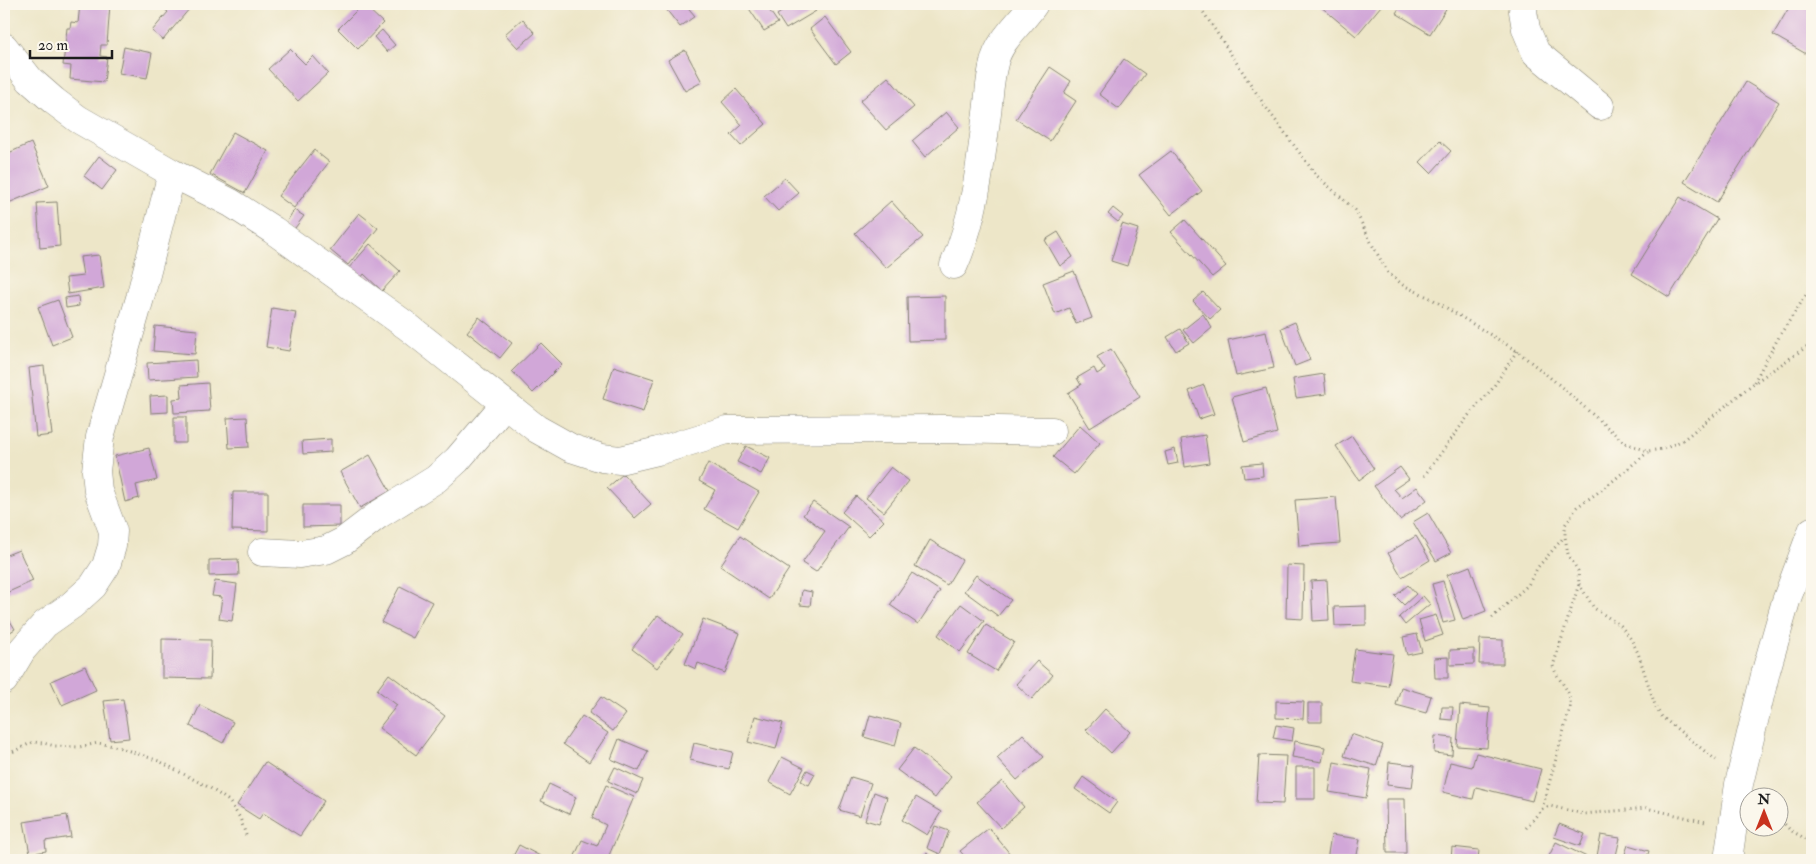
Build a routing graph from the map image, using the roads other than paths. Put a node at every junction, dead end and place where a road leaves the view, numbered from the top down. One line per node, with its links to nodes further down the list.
1 (1034, 4): 6 (street)
2 (1524, 4): 4 (street)
3 (6, 53): 5 (street)
4 (1600, 106)
5 (172, 173): 7 (street); 11 (street)
6 (954, 265)
7 (505, 404): 8 (street); 10 (street)
8 (1052, 431)
9 (1812, 532): 12 (street)
10 (262, 552)
11 (4, 680)
12 (1728, 860)

